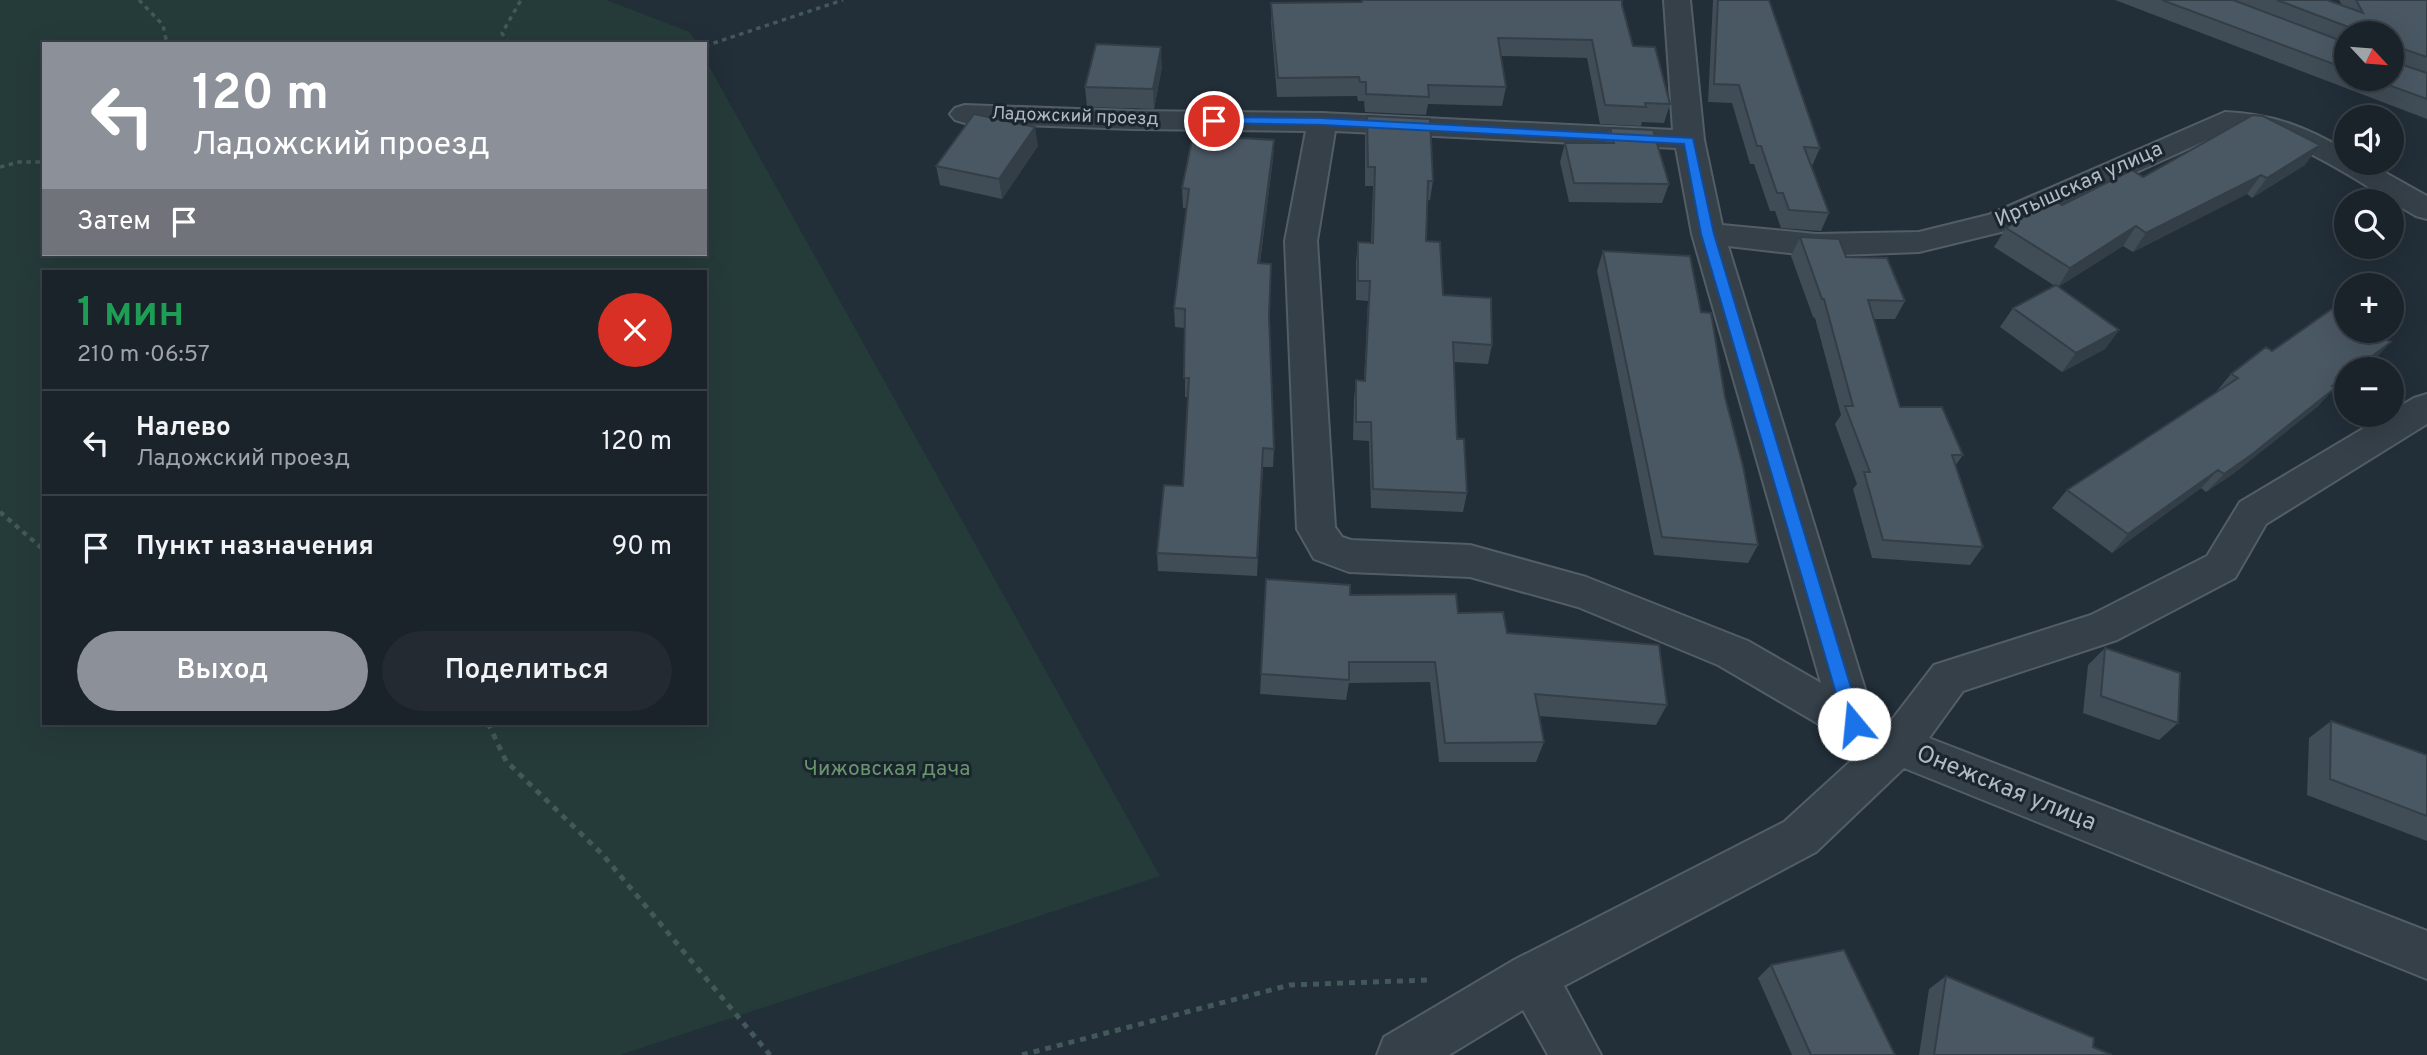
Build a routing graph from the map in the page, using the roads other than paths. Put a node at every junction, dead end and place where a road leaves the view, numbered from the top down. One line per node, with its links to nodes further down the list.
1 (1677, 0): 4 (street)
2 (965, 114): 3 (street, Ладожский проезд)
3 (1322, 122): 4 (street, Ладожский проезд); 8 (street)
4 (1689, 140): 6 (street)
5 (2427, 209): 6 (street, Иртышская улица)
6 (1708, 234): 8 (street)
7 (2427, 407): 9 (street)
8 (1854, 724): 9 (street)
9 (1898, 746): 10 (street, Онежская улица); 11 (street, Онежская улица)
10 (2427, 954)
11 (1531, 977): 12 (street, Онежская улица); 13 (street)
12 (1402, 1055)
13 (1576, 1055)

